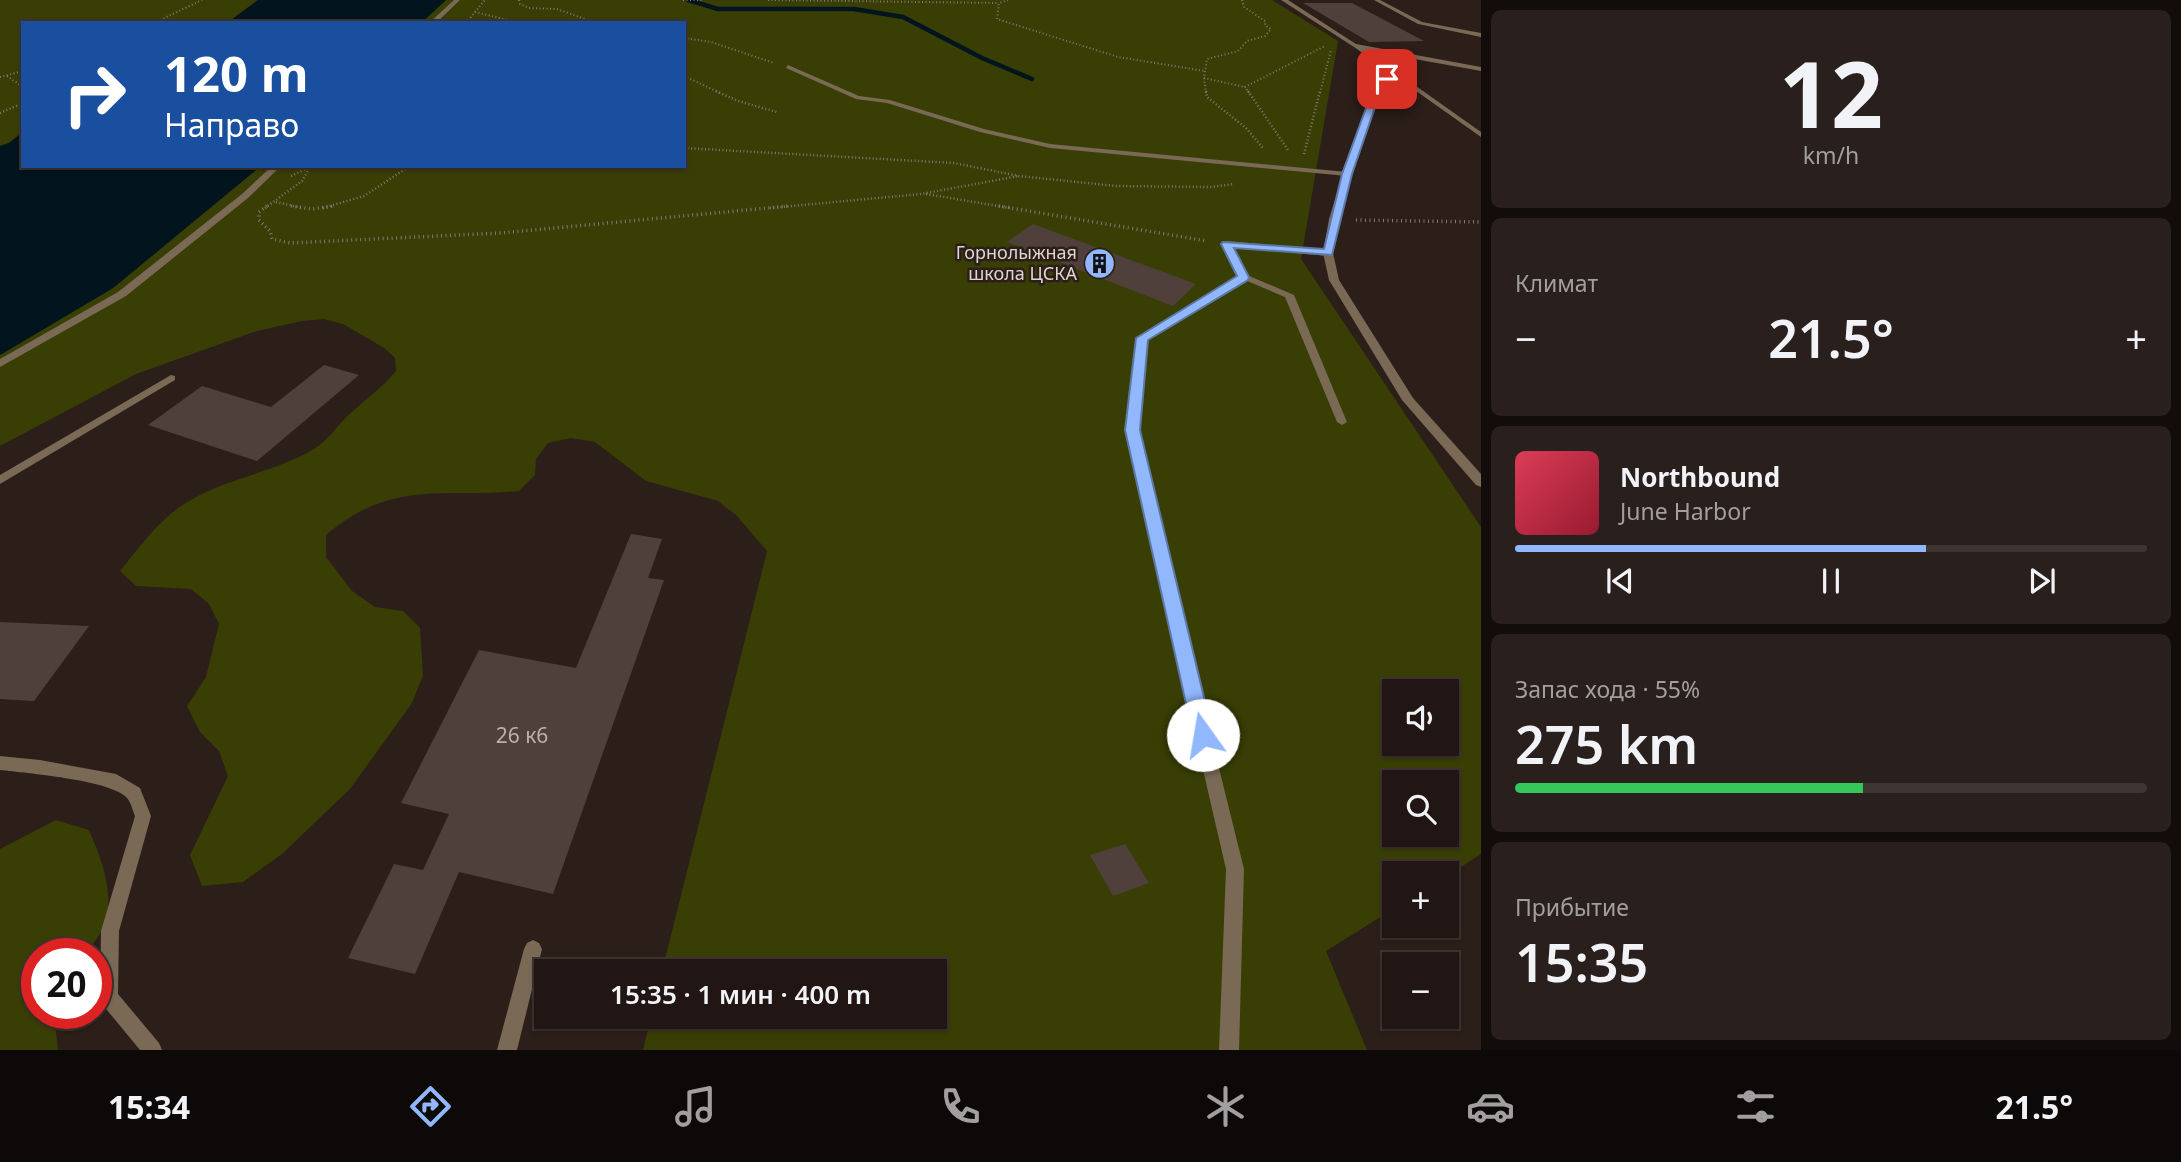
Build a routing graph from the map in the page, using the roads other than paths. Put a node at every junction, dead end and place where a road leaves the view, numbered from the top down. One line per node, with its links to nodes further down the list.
1 (457, 0): 4 (street)
2 (1284, 0): 6 (street)
3 (1376, 0): 5 (lane)
4 (434, 21)
5 (1481, 35)
6 (1356, 46): 8 (lane); 9 (lane)
7 (788, 67): 12 (lane)
8 (1481, 69)
9 (1395, 74): 10 (lane); 12 (street)
10 (1481, 135)
11 (275, 168): 15 (street)
12 (1347, 174): 13 (street)
13 (1328, 253): 14 (lane); 19 (street)
14 (1244, 277): 17 (lane); 24 (lane)
15 (0, 364)
16 (171, 378): 18 (lane)
17 (1342, 422)
18 (0, 480)
19 (1481, 482)
20 (0, 763): 22 (lane)
21 (533, 949): 23 (lane)
22 (152, 1050)
23 (507, 1050)
24 (1229, 1050)

